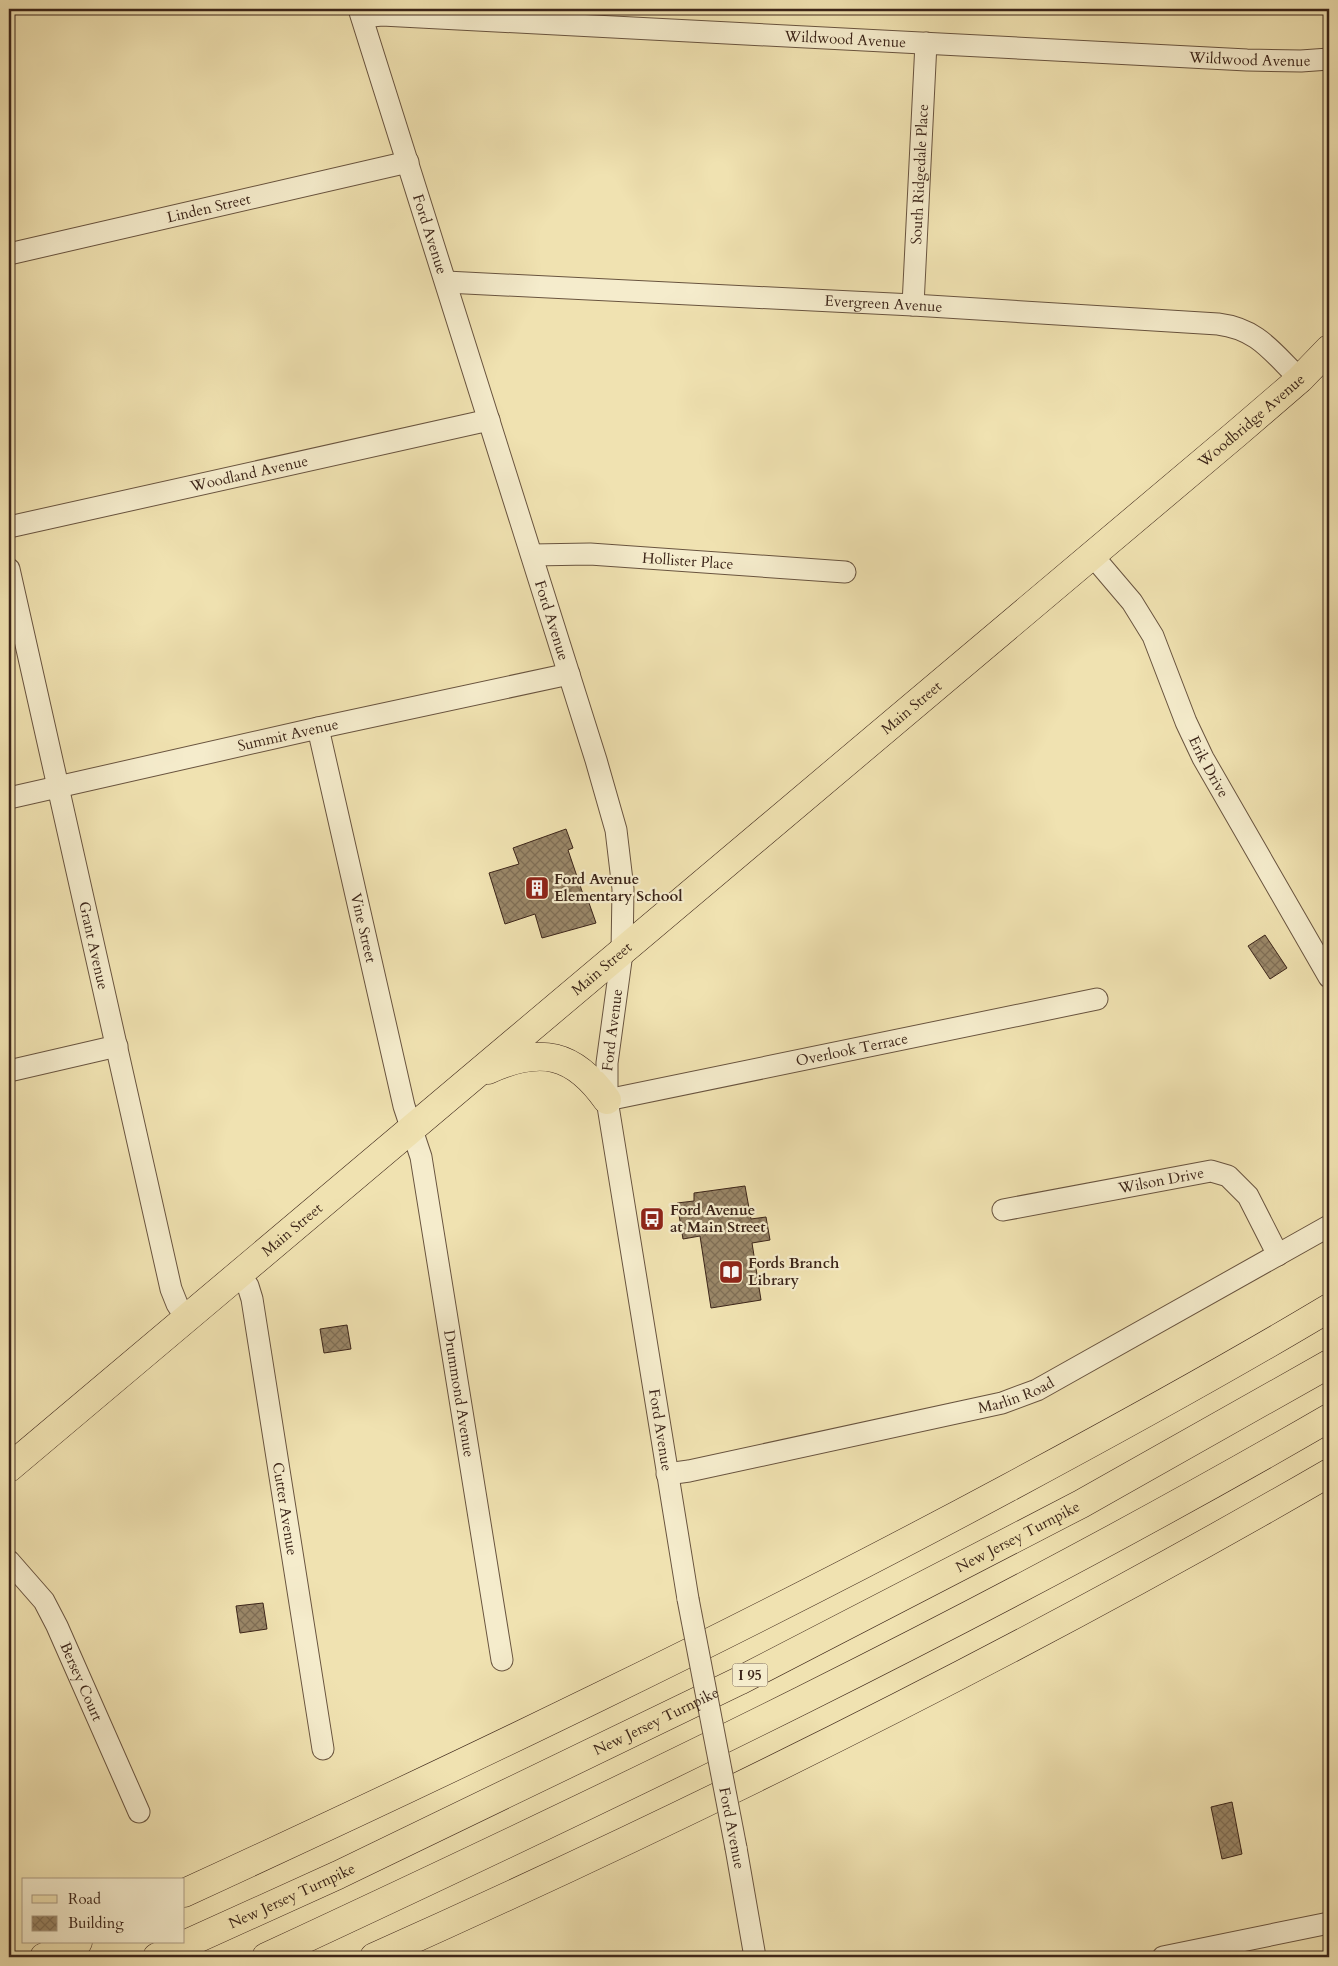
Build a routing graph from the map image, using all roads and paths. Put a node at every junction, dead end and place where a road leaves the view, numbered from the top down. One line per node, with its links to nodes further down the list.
1 (361, 13): 2 (street, Wildwood Avenue); 4 (street, Ford Avenue)
2 (926, 43): 3 (street, Wildwood Avenue); 7 (street, South Ridgedale Place)
3 (1329, 59)
4 (408, 162): 5 (street, Linden Street); 6 (street, Ford Avenue)
5 (9, 254)
6 (446, 282): 7 (street, Evergreen Avenue); 10 (street, Ford Avenue)
7 (913, 305): 9 (street, Evergreen Avenue)
8 (1329, 349): 9 (main road, Woodbridge Avenue)
9 (1300, 379): 11 (main road, Woodbridge Avenue)
10 (489, 420): 12 (street, Woodland Avenue); 14 (street, Ford Avenue)
11 (1193, 470): 13 (main road, Main Street)
12 (9, 527)
13 (1092, 554): 21 (main road, Main Street); 22 (street, Erik Drive)
14 (532, 555): 16 (street, Hollister Place); 17 (street, Ford Avenue)
15 (9, 569): 19 (street, Grant Avenue)
16 (845, 572)
17 (569, 674): 18 (street, Summit Avenue); 21 (street, Ford Avenue)
18 (318, 728): 19 (street, Summit Avenue); 28 (street, Vine Street)
19 (58, 787): 20 (street, Summit Avenue); 24 (street, Grant Avenue)
20 (9, 798)
21 (622, 953): 26 (main road, Main Street); 27 (street, Ford Avenue)
22 (1329, 977)
23 (1097, 999): 27 (street, Overlook Terrace)
24 (116, 1046): 25 (street); 34 (street, Grant Avenue)
25 (9, 1071)
26 (471, 1078): 27 (main road); 28 (main road, Main Street)
27 (607, 1100): 39 (street, Ford Avenue)
28 (411, 1129): 32 (main road, Main Street); 41 (street, Drummond Avenue)
29 (1003, 1210): 31 (street, Wilson Drive)
30 (1329, 1226): 31 (street, Marlin Road)
31 (1278, 1255): 39 (street, Marlin Road)
32 (239, 1274): 34 (main road, Main Street); 42 (street, Cutter Avenue)
33 (1329, 1308): 44 (main road)
34 (186, 1318): 37 (main road, Main Street)
35 (1329, 1364): 48 (main road, New Jersey Turnpike / I 95)
36 (1329, 1418): 49 (main road)
37 (9, 1468)
38 (1329, 1473): 50 (main road)
39 (667, 1474): 51 (street, Ford Avenue, bridge)
40 (9, 1561): 43 (street, Bersey Court)
41 (502, 1660)
42 (323, 1748)
43 (139, 1812)
44 (185, 1893)
45 (1329, 1923): 52 (street)
46 (73, 1944): 47 (main road)
47 (44, 1957)
48 (157, 1957)
49 (266, 1957)
50 (374, 1957)
51 (756, 1957)
52 (1163, 1957)

